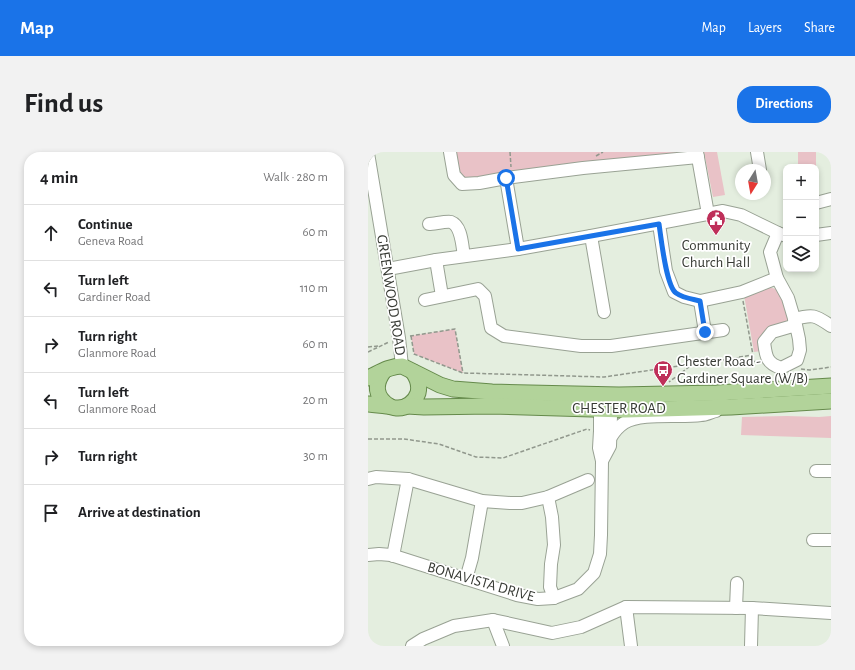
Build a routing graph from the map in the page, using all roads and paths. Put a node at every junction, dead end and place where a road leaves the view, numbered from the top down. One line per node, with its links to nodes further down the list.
1 (450, 152): 7 (street)
2 (510, 152): 7 (path)
3 (757, 152): 6 (street)
4 (368, 153): 10 (street, GREENWOOD ROAD)
5 (698, 154): 7 (street); 11 (street)
6 (759, 164)
7 (508, 177): 18 (street)
8 (831, 199): 9 (street)
9 (819, 202)
10 (373, 214): 21 (street, GREENWOOD ROAD)
11 (708, 214): 13 (street); 16 (street)
12 (429, 224): 19 (street)
13 (659, 224): 17 (street); 26 (street)
14 (819, 233): 15 (street)
15 (831, 233)
16 (782, 234): 22 (street)
17 (591, 236): 18 (street); 27 (street)
18 (518, 249): 19 (street)
19 (464, 256): 20 (street)
20 (436, 260): 21 (street); 24 (street)
21 (388, 269): 32 (street, GREENWOOD ROAD)
22 (777, 278): 23 (street); 28 (street)
23 (742, 292): 26 (street); 36 (path)
24 (442, 296): 25 (street); 31 (street)
25 (425, 300)
26 (700, 301): 31 (street)
27 (604, 312)
28 (795, 322): 29 (street); 38 (street); 38 (street)
29 (831, 326)
30 (723, 330): 31 (street)
31 (705, 332)
32 (405, 337): 33 (path); 40 (street, GREENWOOD ROAD); 42 (path); 42 (path)
33 (381, 346): 34 (path); 35 (path)
34 (368, 347)
35 (368, 352)
36 (737, 358): 37 (path); 38 (path)
37 (693, 364): 42 (path); 44 (path)
38 (776, 366): 39 (path)
39 (831, 367)
40 (407, 369): 41 (main road); 47 (main road, CHESTER ROAD); 50 (main road)
41 (384, 372): 43 (main road); 49 (main road)
42 (463, 373)
43 (368, 378)
44 (667, 384)
45 (831, 386): 47 (main road, CHESTER ROAD)
46 (831, 401): 51 (main road, CHESTER ROAD)
47 (605, 402): 50 (main road, CHESTER ROAD); 51 (main road, CHESTER ROAD); 52 (street, BONAVISTA DRIVE)
48 (368, 404): 49 (main road, CHESTER ROAD)
49 (388, 406): 50 (main road, CHESTER ROAD)
50 (407, 406)
51 (731, 407): 52 (street)
52 (605, 434): 53 (path); 67 (street, BONAVISTA DRIVE)
53 (368, 439)
54 (816, 471): 55 (street)
55 (831, 471)
56 (368, 479): 57 (street)
57 (408, 479): 60 (street); 64 (street)
58 (588, 480): 59 (street)
59 (548, 496): 60 (street); 67 (street)
60 (482, 502): 65 (street)
61 (812, 540): 62 (street)
62 (831, 540)
63 (368, 555): 64 (street, BONAVISTA DRIVE)
64 (393, 556): 65 (street, BONAVISTA DRIVE)
65 (466, 579): 67 (street, BONAVISTA DRIVE)
66 (737, 583): 69 (street)
67 (554, 598)
68 (626, 607): 69 (street); 72 (street); 75 (street)
69 (736, 608): 70 (street)
70 (752, 608): 71 (street); 76 (street)
71 (831, 613)
72 (493, 620): 73 (street); 74 (street)
73 (412, 646)
74 (503, 646)
75 (631, 646)
76 (751, 646)

